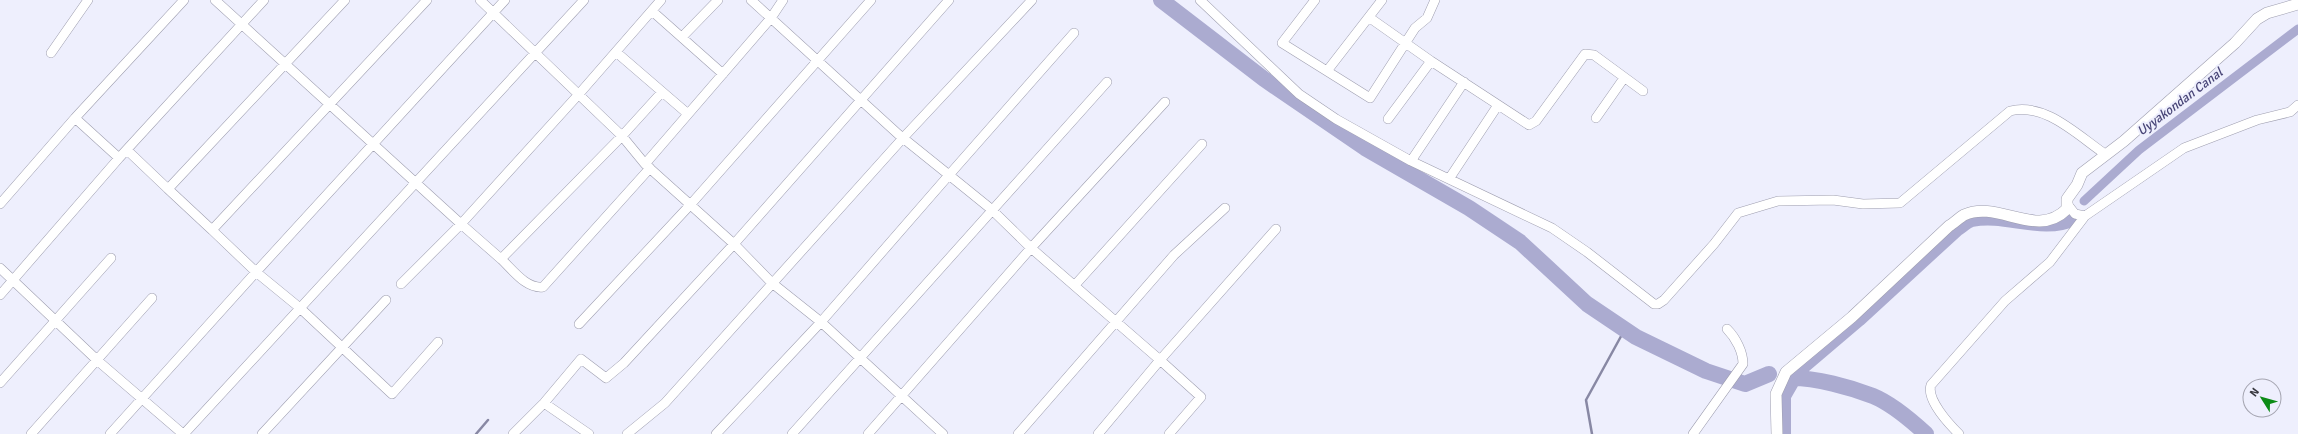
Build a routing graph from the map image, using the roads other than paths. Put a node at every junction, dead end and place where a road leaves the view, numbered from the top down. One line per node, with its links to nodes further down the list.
1 (88, 0): 31 (street)
2 (184, 0): 50 (street)
3 (215, 0): 26 (street)
4 (264, 0): 26 (street)
5 (345, 0): 35 (street)
6 (427, 0): 46 (street)
7 (480, 0): 23 (street)
8 (505, 0): 23 (street)
9 (584, 0): 32 (street)
10 (662, 0): 22 (street)
11 (718, 0): 28 (street)
12 (751, 0): 24 (street)
13 (784, 0): 24 (street)
14 (871, 0): 33 (street)
15 (949, 0): 44 (street)
16 (1032, 0): 54 (street)
17 (1200, 0): 60 (street)
18 (1315, 0): 36 (street)
19 (1382, 0): 25 (street)
20 (1434, 0): 29 (street)
21 (2298, 4): 58 (street)
22 (652, 11): 28 (street); 30 (street)
23 (494, 13): 32 (street); 56 (street)
24 (771, 18): 33 (street); 37 (street)
25 (1370, 18): 29 (street); 36 (street)
26 (242, 24): 35 (street); 57 (street)
27 (1074, 33): 62 (street)
28 (682, 37): 37 (street)
29 (1406, 44): 34 (street); 36 (street)
30 (616, 52): 42 (street); 43 (street)
31 (51, 53)
32 (536, 55): 43 (street); 64 (street)
33 (818, 60): 44 (street); 67 (street)
34 (1431, 61): 40 (street); 52 (street)
35 (287, 64): 46 (street); 65 (street)
36 (1327, 71)
37 (723, 74): 49 (street)
38 (1624, 78): 41 (street); 47 (street); 51 (street)
39 (1107, 82): 70 (street)
40 (1464, 82): 47 (street); 60 (street)
41 (1643, 91)
42 (662, 92): 49 (street); 53 (street)
43 (579, 94): 53 (street); 72 (street)
44 (861, 99): 54 (street); 75 (street)
45 (1165, 102): 76 (street)
46 (330, 105): 56 (street); 74 (street)
47 (1498, 106): 63 (street)
48 (2298, 106): 71 (street)
49 (688, 114): 61 (street)
50 (75, 118): 59 (street); 66 (street)
51 (1596, 118)
52 (1388, 119)
53 (622, 136): 61 (street); 78 (street)
54 (903, 138): 62 (street); 82 (street)
55 (1202, 144): 84 (street)
56 (372, 145): 64 (street); 80 (street)
57 (127, 150): 59 (street); 65 (street)
58 (2105, 154): 63 (street); 68 (street)
59 (119, 158): 81 (street)
60 (1411, 161): 63 (street)
61 (648, 166): 67 (street); 78 (street)
62 (949, 175): 70 (street); 90 (street)
63 (1449, 179)
64 (416, 184): 72 (street); 88 (street)
65 (168, 189): 74 (street)
66 (0, 204)
67 (691, 204): 75 (street); 92 (street)
68 (2068, 205): 71 (street); 118 (street)
69 (1225, 208): 91 (street)
70 (991, 209): 76 (street); 96 (street)
71 (2085, 216): 119 (street)
72 (461, 224): 78 (street); 83 (street)
73 (1276, 229): 97 (street)
74 (212, 230): 80 (street)
75 (734, 244): 82 (street); 102 (street)
76 (1031, 248): 84 (street); 100 (street)
77 (112, 258): 89 (street)
78 (501, 259)
79 (0, 268): 81 (street)
80 (256, 272): 88 (street); 101 (street)
81 (13, 280): 85 (street); 89 (street)
82 (772, 283): 90 (street); 109 (street)
83 (401, 284)
84 (1075, 285): 91 (street)
85 (0, 295)
86 (152, 298): 98 (street)
87 (386, 300): 95 (street)
88 (300, 308): 95 (street); 105 (street)
89 (56, 320): 98 (street); 99 (street)
90 (820, 322): 96 (street); 110 (street)
91 (1117, 322): 97 (street); 114 (street)
92 (580, 324)
93 (1727, 329): 117 (street)
94 (438, 342): 95 (street)
95 (341, 347): 106 (street)
96 (861, 358): 100 (street); 111 (street)
97 (1160, 360): 115 (street); 116 (street)
98 (98, 361): 101 (street); 103 (street)
99 (0, 382)
100 (902, 396): 112 (street); 113 (street)
101 (142, 399): 104 (street); 105 (street)
102 (544, 403): 107 (street); 108 (street)
103 (31, 434)
104 (110, 434)
105 (184, 434)
106 (262, 434)
107 (513, 434)
108 (589, 434)
109 (627, 434)
110 (716, 434)
111 (792, 434)
112 (868, 434)
113 (943, 434)
114 (1018, 434)
115 (1098, 434)
116 (1169, 434)
117 (1693, 434)
118 (1776, 434)
119 (1959, 434)

